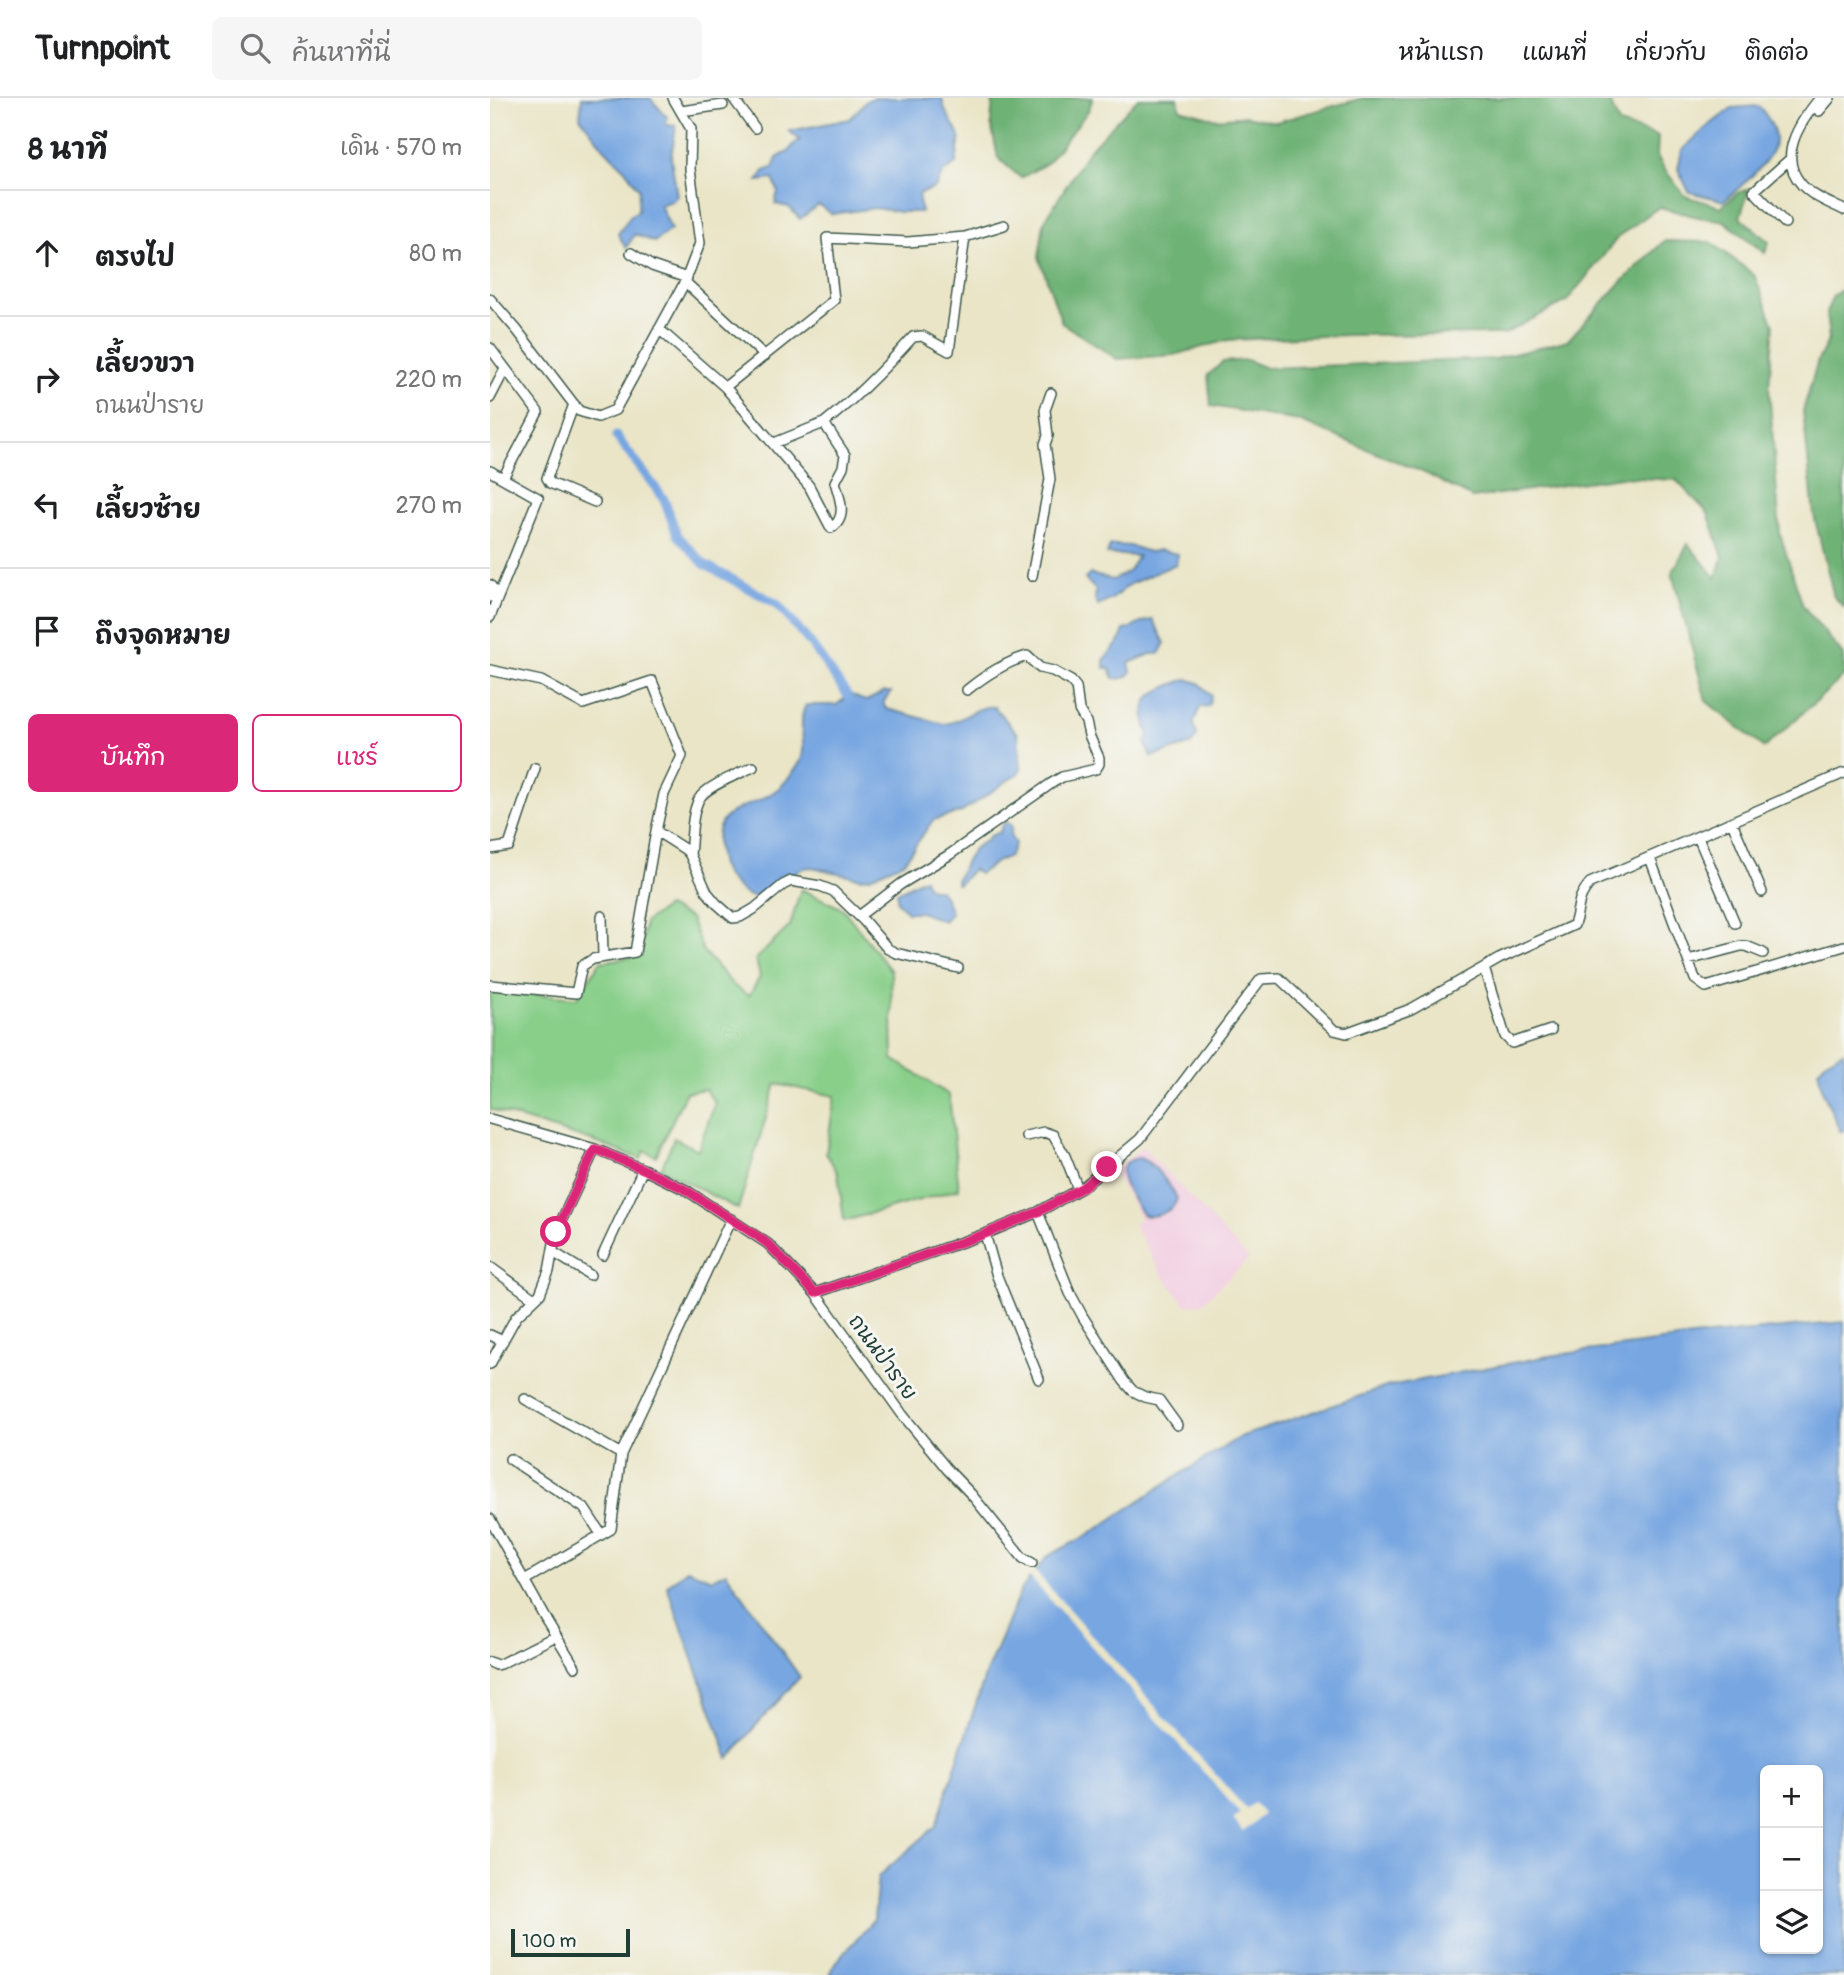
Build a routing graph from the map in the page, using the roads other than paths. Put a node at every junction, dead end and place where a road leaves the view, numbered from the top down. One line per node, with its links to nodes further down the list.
1 (673, 98): 6 (street)
2 (733, 98): 8 (street)
3 (1820, 98): 9 (street)
4 (1830, 98): 7 (street)
5 (723, 105): 6 (street)
6 (681, 111): 15 (street)
7 (1819, 111)
8 (755, 128)
9 (1790, 159): 10 (street); 11 (street)
10 (1844, 210)
11 (1785, 223)
12 (1004, 225): 13 (street)
13 (965, 237): 19 (street); 25 (street)
14 (631, 253): 15 (street)
15 (686, 280): 17 (street); 19 (street)
16 (490, 299): 24 (street)
17 (659, 329): 21 (street); 24 (street)
18 (490, 348): 20 (street)
19 (765, 356): 21 (street)
20 (505, 369): 23 (street); 28 (street)
21 (725, 387): 26 (street)
22 (1051, 393): 30 (street)
23 (490, 398)
24 (574, 404): 29 (street)
25 (824, 423): 26 (street); 26 (street)
26 (774, 443)
27 (490, 471): 28 (street)
28 (503, 478): 33 (street)
29 (595, 502)
30 (1032, 576)
31 (490, 585): 32 (street)
32 (490, 597)
33 (490, 617)
34 (490, 670): 40 (street)
35 (967, 690): 47 (street)
36 (753, 767): 43 (street)
37 (535, 768): 42 (street)
38 (1844, 773): 39 (street)
39 (1732, 822): 41 (street); 45 (street)
40 (656, 831): 43 (street); 51 (street)
41 (1698, 837): 44 (street); 48 (street)
42 (490, 849)
43 (690, 855): 47 (street)
44 (1650, 858): 52 (street); 54 (street)
45 (1762, 892)
46 (602, 916): 51 (street)
47 (859, 916): 53 (street)
48 (1735, 923)
49 (1844, 946): 52 (street)
50 (1763, 953): 52 (street)
51 (603, 957): 55 (street)
52 (1688, 960)
53 (958, 968)
54 (1484, 968): 56 (street); 61 (street)
55 (490, 985)
56 (1551, 1030)
57 (490, 1119): 59 (street, ถนนป่าราย)
58 (1026, 1136): 61 (street)
59 (595, 1149): 60 (street, ถนนป่าราย); 65 (street)
60 (643, 1169): 63 (street, ถนนป่าราย); 66 (street)
61 (1078, 1189): 62 (street)
62 (1038, 1212): 64 (street); 76 (street)
63 (731, 1219): 69 (street, ถนนป่าราย); 77 (street)
64 (985, 1234): 69 (street); 74 (street)
65 (553, 1252): 68 (street); 70 (street)
66 (603, 1255)
67 (490, 1267): 70 (street)
68 (590, 1275)
69 (815, 1293): 81 (street, ถนนป่าราย)
70 (533, 1298): 72 (street)
71 (490, 1335): 72 (street)
72 (503, 1341): 73 (street)
73 (490, 1364)
74 (1039, 1379)
75 (525, 1399): 77 (street)
76 (1177, 1425)
77 (621, 1454): 80 (street)
78 (510, 1459): 80 (street)
79 (490, 1520): 83 (street)
80 (601, 1534): 82 (street)
81 (1032, 1563)
82 (528, 1578)
83 (556, 1636): 84 (street); 85 (street)
84 (490, 1662)
85 (575, 1667)

